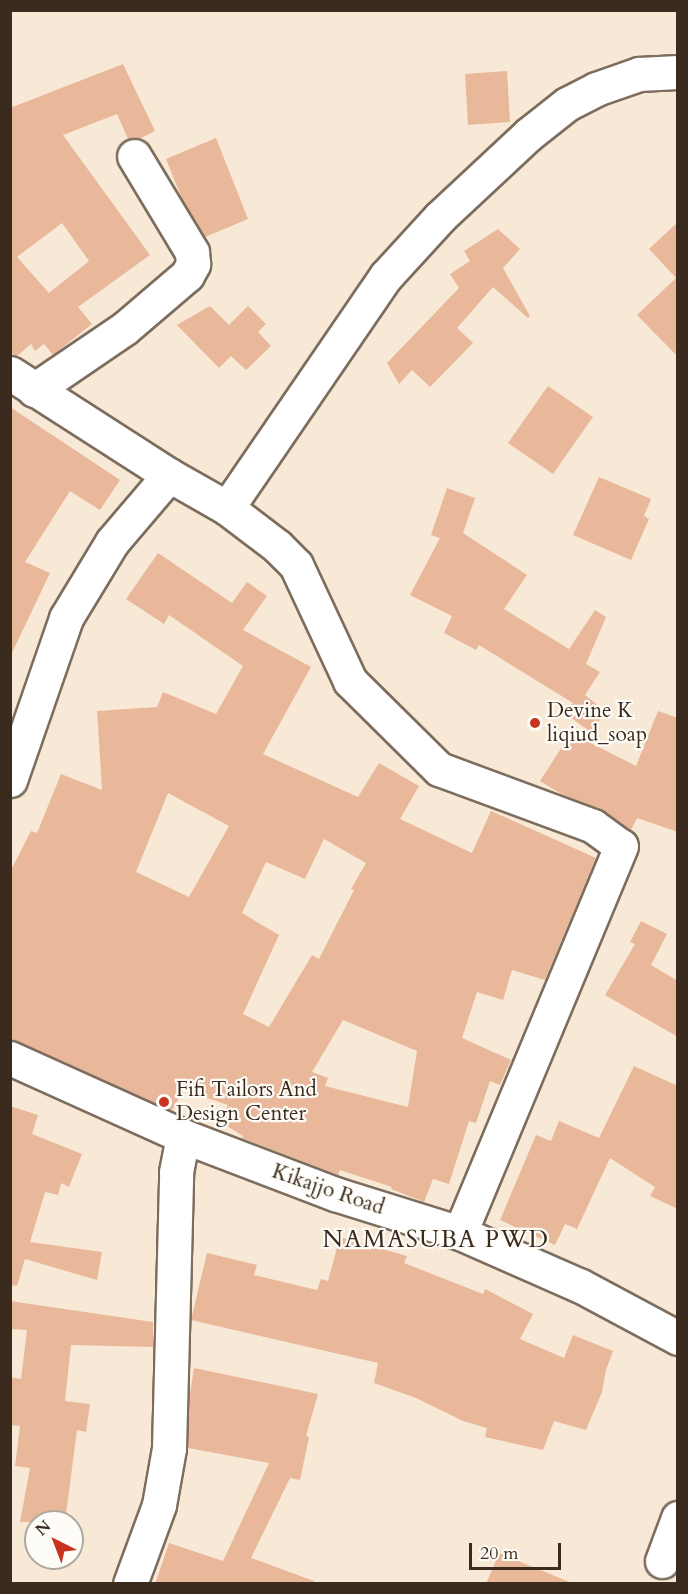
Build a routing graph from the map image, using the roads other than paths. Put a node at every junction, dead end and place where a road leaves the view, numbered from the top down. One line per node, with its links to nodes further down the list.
1 (678, 72): 5 (street)
2 (134, 156): 3 (street)
3 (22, 381): 4 (street)
4 (169, 475): 5 (street); 6 (street)
5 (227, 508): 9 (street)
6 (10, 780)
7 (10, 1058): 8 (street, Kikajjo Road)
8 (183, 1136): 9 (street, Kikajjo Road); 13 (street)
9 (460, 1233): 10 (street, Kikajjo Road)
10 (678, 1338)
11 (678, 1518): 12 (street)
12 (662, 1561)
13 (130, 1584)

